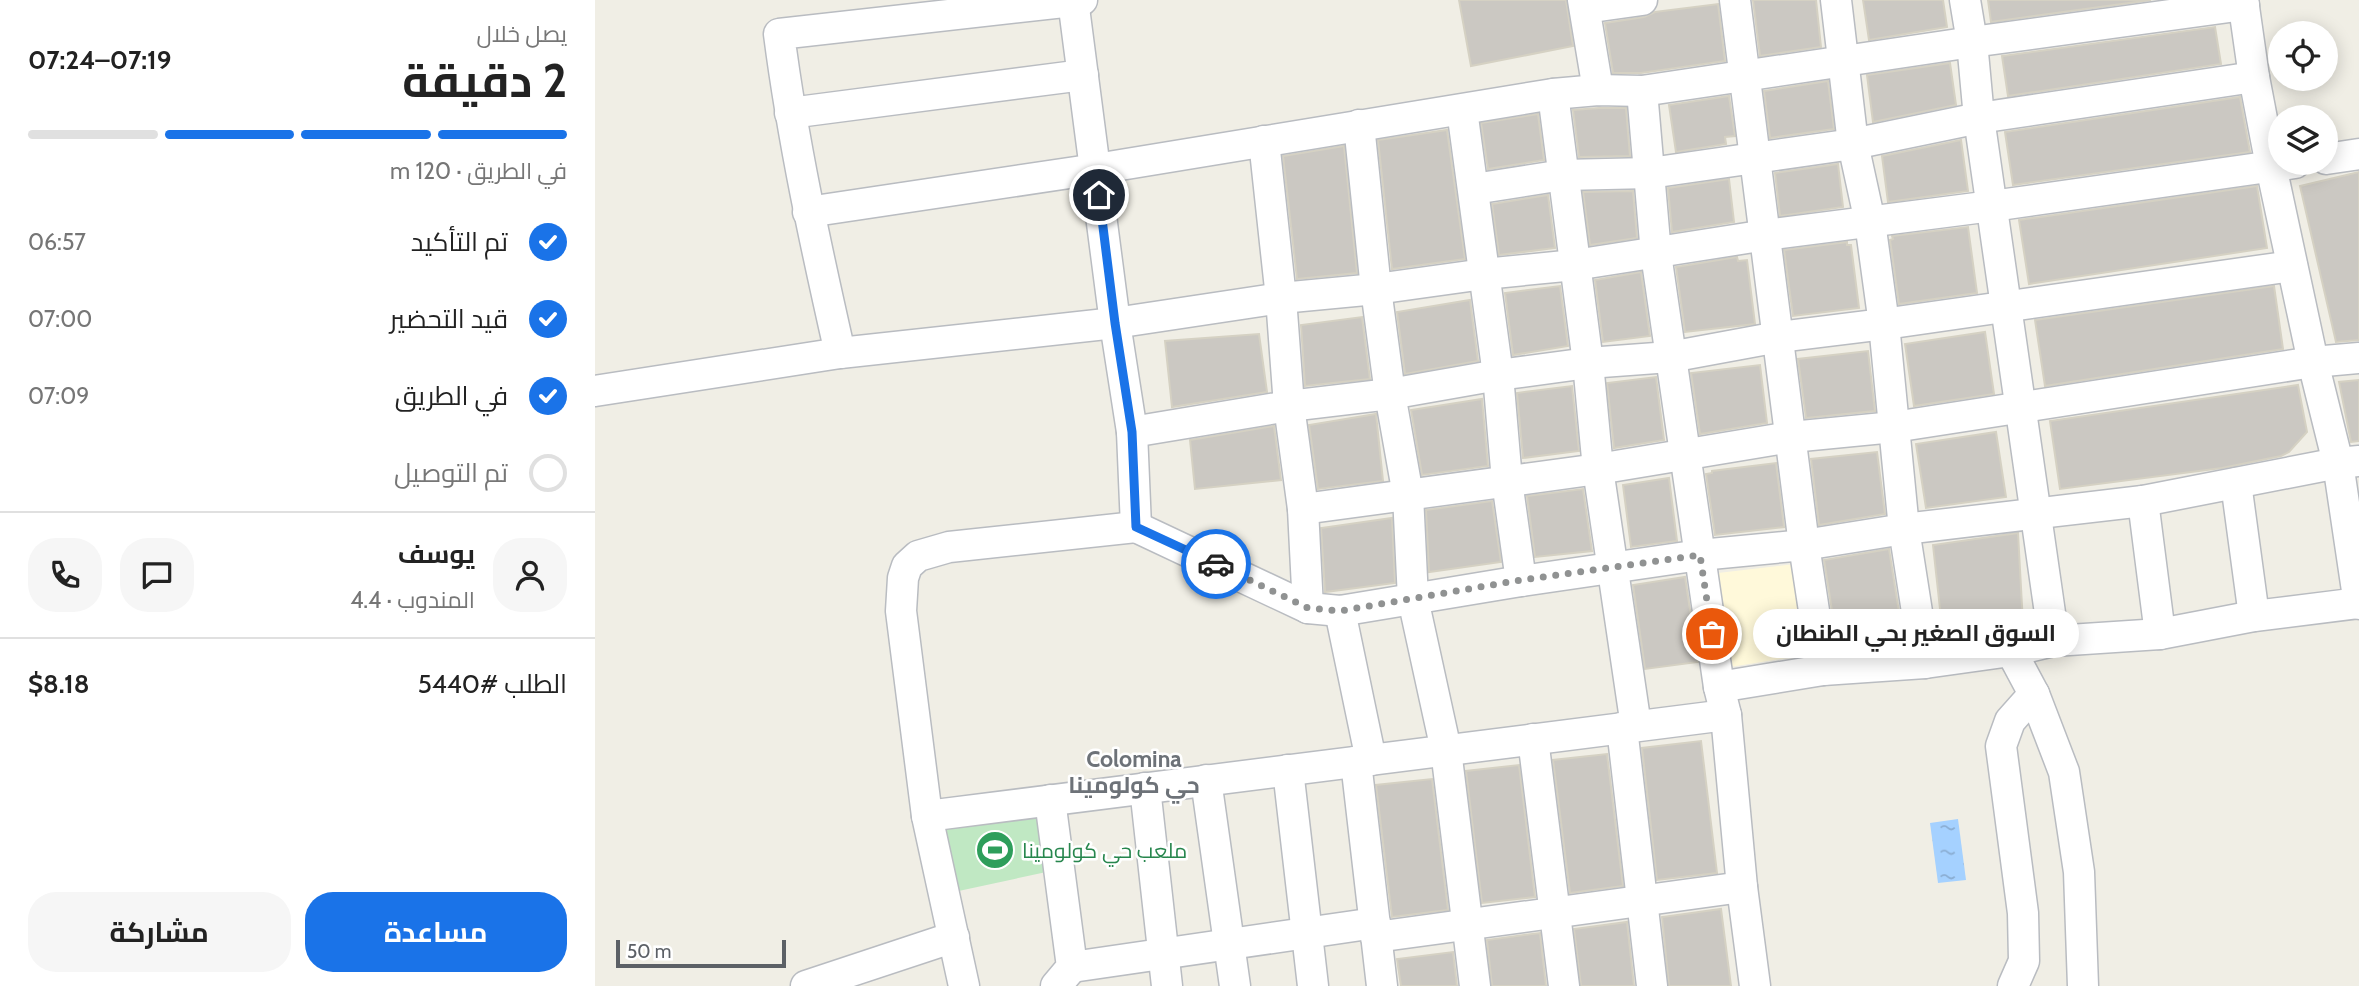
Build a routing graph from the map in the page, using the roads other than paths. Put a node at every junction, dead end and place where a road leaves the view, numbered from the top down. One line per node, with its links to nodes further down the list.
1 (1076, 0): 10 (street); 17 (street)
2 (1642, 0): 7 (street)
3 (1735, 0): 11 (street)
4 (1836, 0): 9 (street)
5 (1965, 0): 8 (street)
6 (2244, 2): 8 (street); 12 (street)
7 (1584, 4): 13 (street)
8 (1972, 42): 9 (street); 18 (street)
9 (1842, 62): 11 (street); 22 (street)
10 (1083, 75): 17 (street); 27 (street)
11 (1745, 77): 14 (street); 24 (street)
12 (2253, 77): 18 (street); 19 (street)
13 (1598, 90): 14 (street); 15 (street)
14 (1642, 92): 28 (street)
15 (1553, 94): 16 (street); 29 (street)
16 (1461, 110): 20 (street); 31 (street)
17 (790, 113): 33 (street)
18 (1979, 118): 22 (street); 32 (street)
19 (2268, 120)
20 (1359, 125): 21 (street); 40 (street)
21 (1264, 141): 27 (street); 41 (street)
22 (1853, 144): 24 (street); 34 (street)
23 (2359, 154): 25 (street)
24 (1756, 156): 28 (street); 35 (street)
25 (2338, 157)
26 (2268, 166): 32 (street)
27 (1096, 169): 33 (street); 43 (street)
28 (1650, 173): 29 (street); 36 (street)
29 (1563, 175): 31 (street); 37 (street)
30 (2284, 175): 38 (street)
31 (1474, 189): 39 (street)
32 (1992, 206): 34 (street); 42 (street)
33 (808, 212): 46 (street)
34 (1870, 222): 35 (street); 44 (street)
35 (1766, 235): 36 (street); 45 (street)
36 (1656, 254): 37 (street); 47 (street)
37 (1575, 265): 39 (street); 50 (street)
38 (2292, 267): 42 (street); 49 (street)
39 (1484, 274): 40 (street); 51 (street)
40 (1376, 289): 41 (street); 53 (street)
41 (1281, 298): 43 (street); 54 (street)
42 (2005, 305): 44 (street); 55 (street)
43 (1115, 323): 46 (street); 57 (street)
44 (1884, 324): 45 (street); 56 (street)
45 (1778, 337): 47 (street); 58 (street)
46 (840, 353): 52 (street)
47 (1670, 357): 50 (street); 59 (street)
48 (2359, 358): 49 (street)
49 (2313, 362): 55 (street); 60 (street)
50 (1588, 363): 51 (street); 61 (street)
51 (1498, 375): 53 (street); 62 (street)
52 (595, 391)
53 (1389, 394): 54 (street); 64 (street)
54 (1289, 406): 57 (street); 66 (street)
55 (2020, 406): 56 (street); 67 (street)
56 (1894, 427): 58 (street); 69 (street)
57 (1132, 432): 68 (street)
58 (1791, 437): 59 (street); 70 (street)
59 (1686, 454): 61 (street); 71 (street)
60 (2349, 462): 63 (street); 75 (street)
61 (1598, 469): 62 (street); 72 (street)
62 (1507, 481): 64 (street); 73 (street)
63 (2236, 483): 65 (street); 78 (street)
64 (1408, 495): 66 (street); 74 (street)
65 (2143, 501): 67 (street); 79 (street)
66 (1303, 509): 76 (street)
67 (2036, 513): 69 (street); 80 (street)
68 (1136, 527): 76 (street); 94 (street)
69 (1904, 529): 70 (street); 82 (street)
70 (1804, 545): 71 (street); 83 (street)
71 (1700, 555): 72 (street); 85 (street)
72 (1612, 568): 73 (street); 86 (street)
73 (1521, 580): 74 (street)
74 (1413, 599): 77 (street); 88 (street)
75 (2359, 603): 78 (street)
76 (1308, 608): 77 (street)
77 (1340, 611): 89 (street)
78 (2254, 616): 79 (street)
79 (2160, 634): 80 (street)
80 (2054, 641): 81 (street)
81 (2011, 651): 82 (street); 84 (street)
82 (1925, 663): 83 (street)
83 (1823, 670): 85 (street)
84 (2034, 694): 115 (street); 116 (street)
85 (1722, 701): 86 (street); 95 (street)
86 (1629, 727): 87 (street); 96 (street)
87 (1534, 739): 88 (street); 97 (street)
88 (1446, 750): 89 (street); 98 (street)
89 (1363, 761): 90 (street); 99 (street)
90 (1288, 770): 91 (street); 100 (street)
91 (1206, 780): 92 (street); 102 (street)
92 (1145, 788): 93 (street); 103 (street)
93 (1050, 800): 94 (street); 104 (street)
94 (927, 816): 101 (street)
95 (1742, 887): 96 (street); 114 (street)
96 (1642, 900): 97 (street); 113 (street)
97 (1555, 912): 98 (street); 112 (street)
98 (1468, 925): 99 (street); 111 (street)
99 (1376, 930): 100 (street); 110 (street)
100 (1306, 933): 102 (street); 109 (street)
101 (954, 937): 105 (street); 106 (street)
102 (1229, 944): 103 (street); 108 (street)
103 (1164, 954): 104 (street); 107 (street)
104 (1064, 977)
105 (806, 986)
106 (964, 986)
107 (1167, 986)
108 (1235, 986)
109 (1313, 986)
110 (1382, 986)
111 (1475, 986)
112 (1564, 986)
113 (1652, 986)
114 (1755, 986)
115 (2013, 986)
116 (2083, 986)

